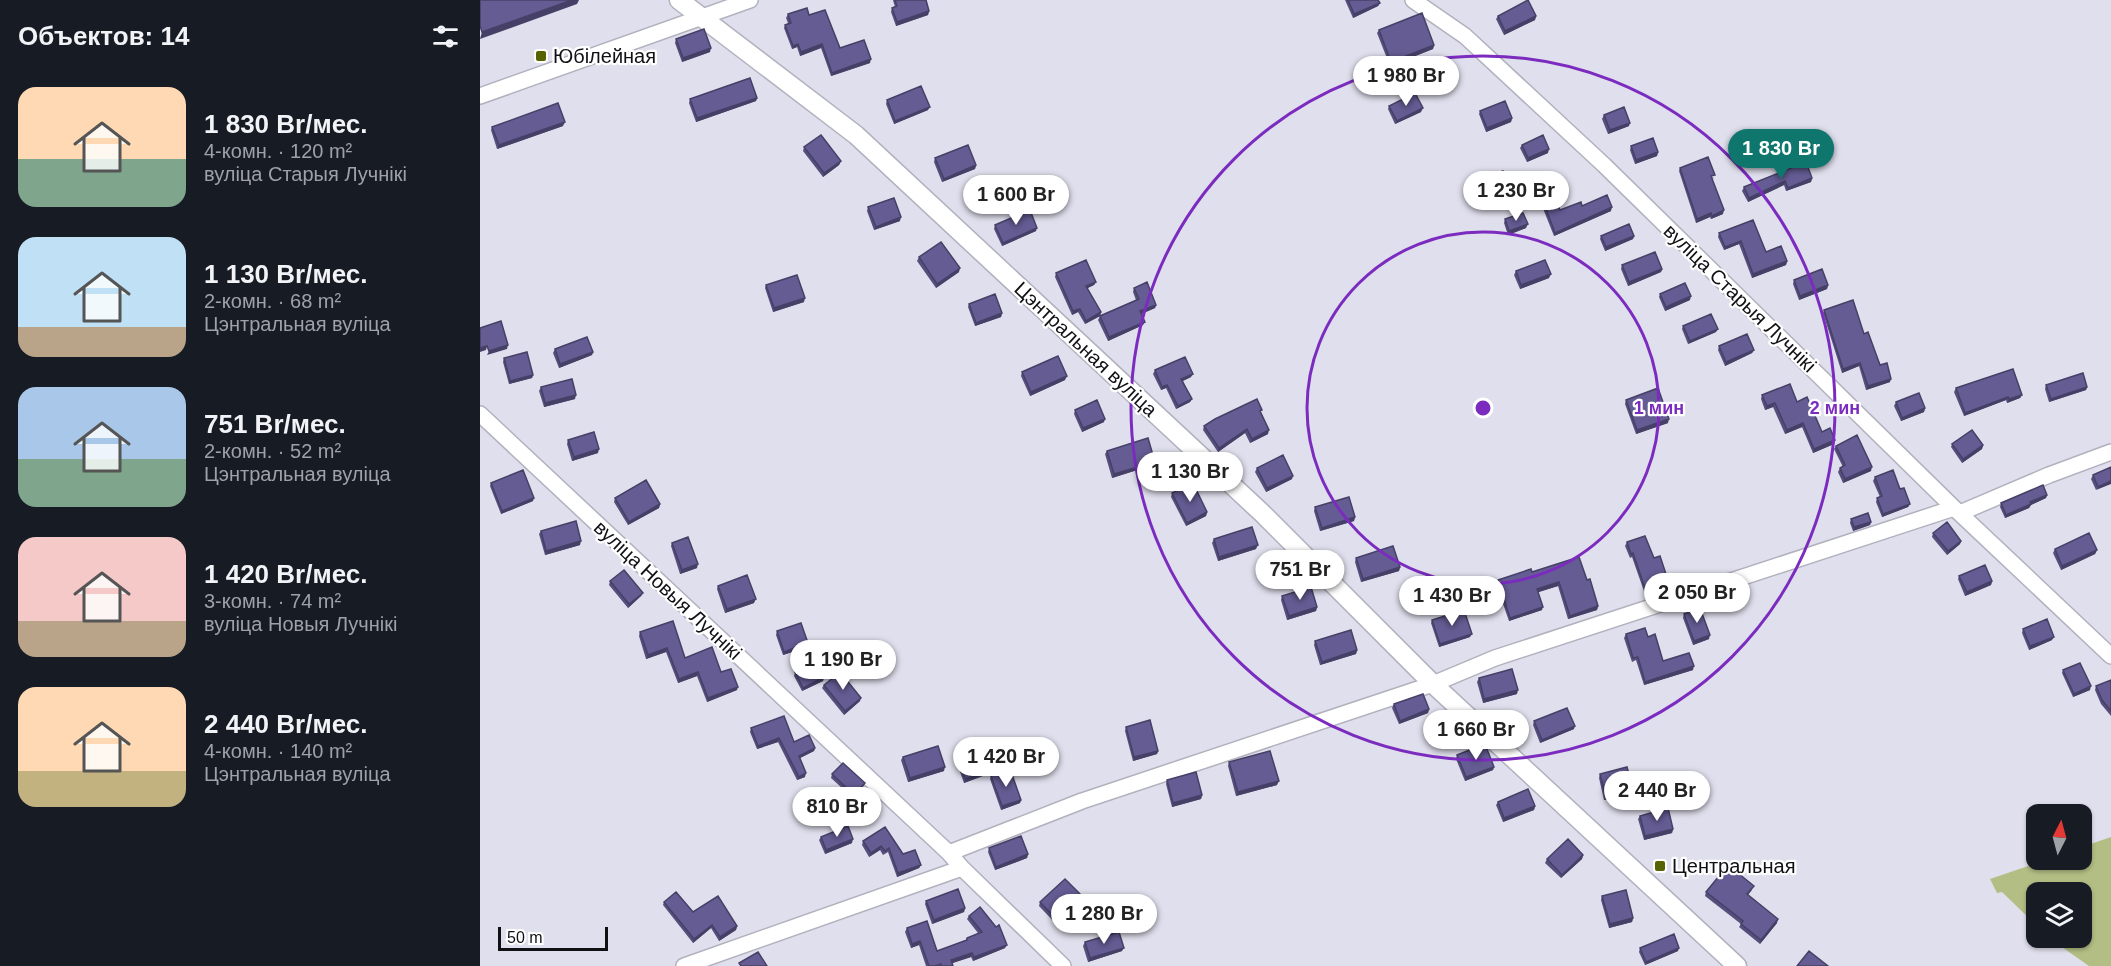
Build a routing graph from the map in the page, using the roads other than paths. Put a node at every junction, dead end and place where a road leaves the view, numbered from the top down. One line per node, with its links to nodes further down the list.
1 (679, 0): 4 (main road, Цэнтральная вуліца)
2 (750, 0): 4 (street)
3 (1413, 0): 8 (street, вуліца Старыя Лучнікі)
4 (702, 18): 5 (street); 10 (main road, Цэнтральная вуліца)
5 (480, 96)
6 (480, 414): 11 (street, вуліца Новыя Лучнікі)
7 (2111, 452): 8 (street)
8 (1957, 510): 9 (street, вуліца Старыя Лучнікі); 10 (street)
9 (2111, 656)
10 (1433, 684): 11 (street); 15 (main road, Цэнтральная вуліца)
11 (949, 853): 12 (street, вуліца Новыя Лучнікі)
12 (962, 868): 13 (street); 14 (street, вуліца Новыя Лучнікі)
13 (684, 966)
14 (1063, 966)
15 (1737, 966)

